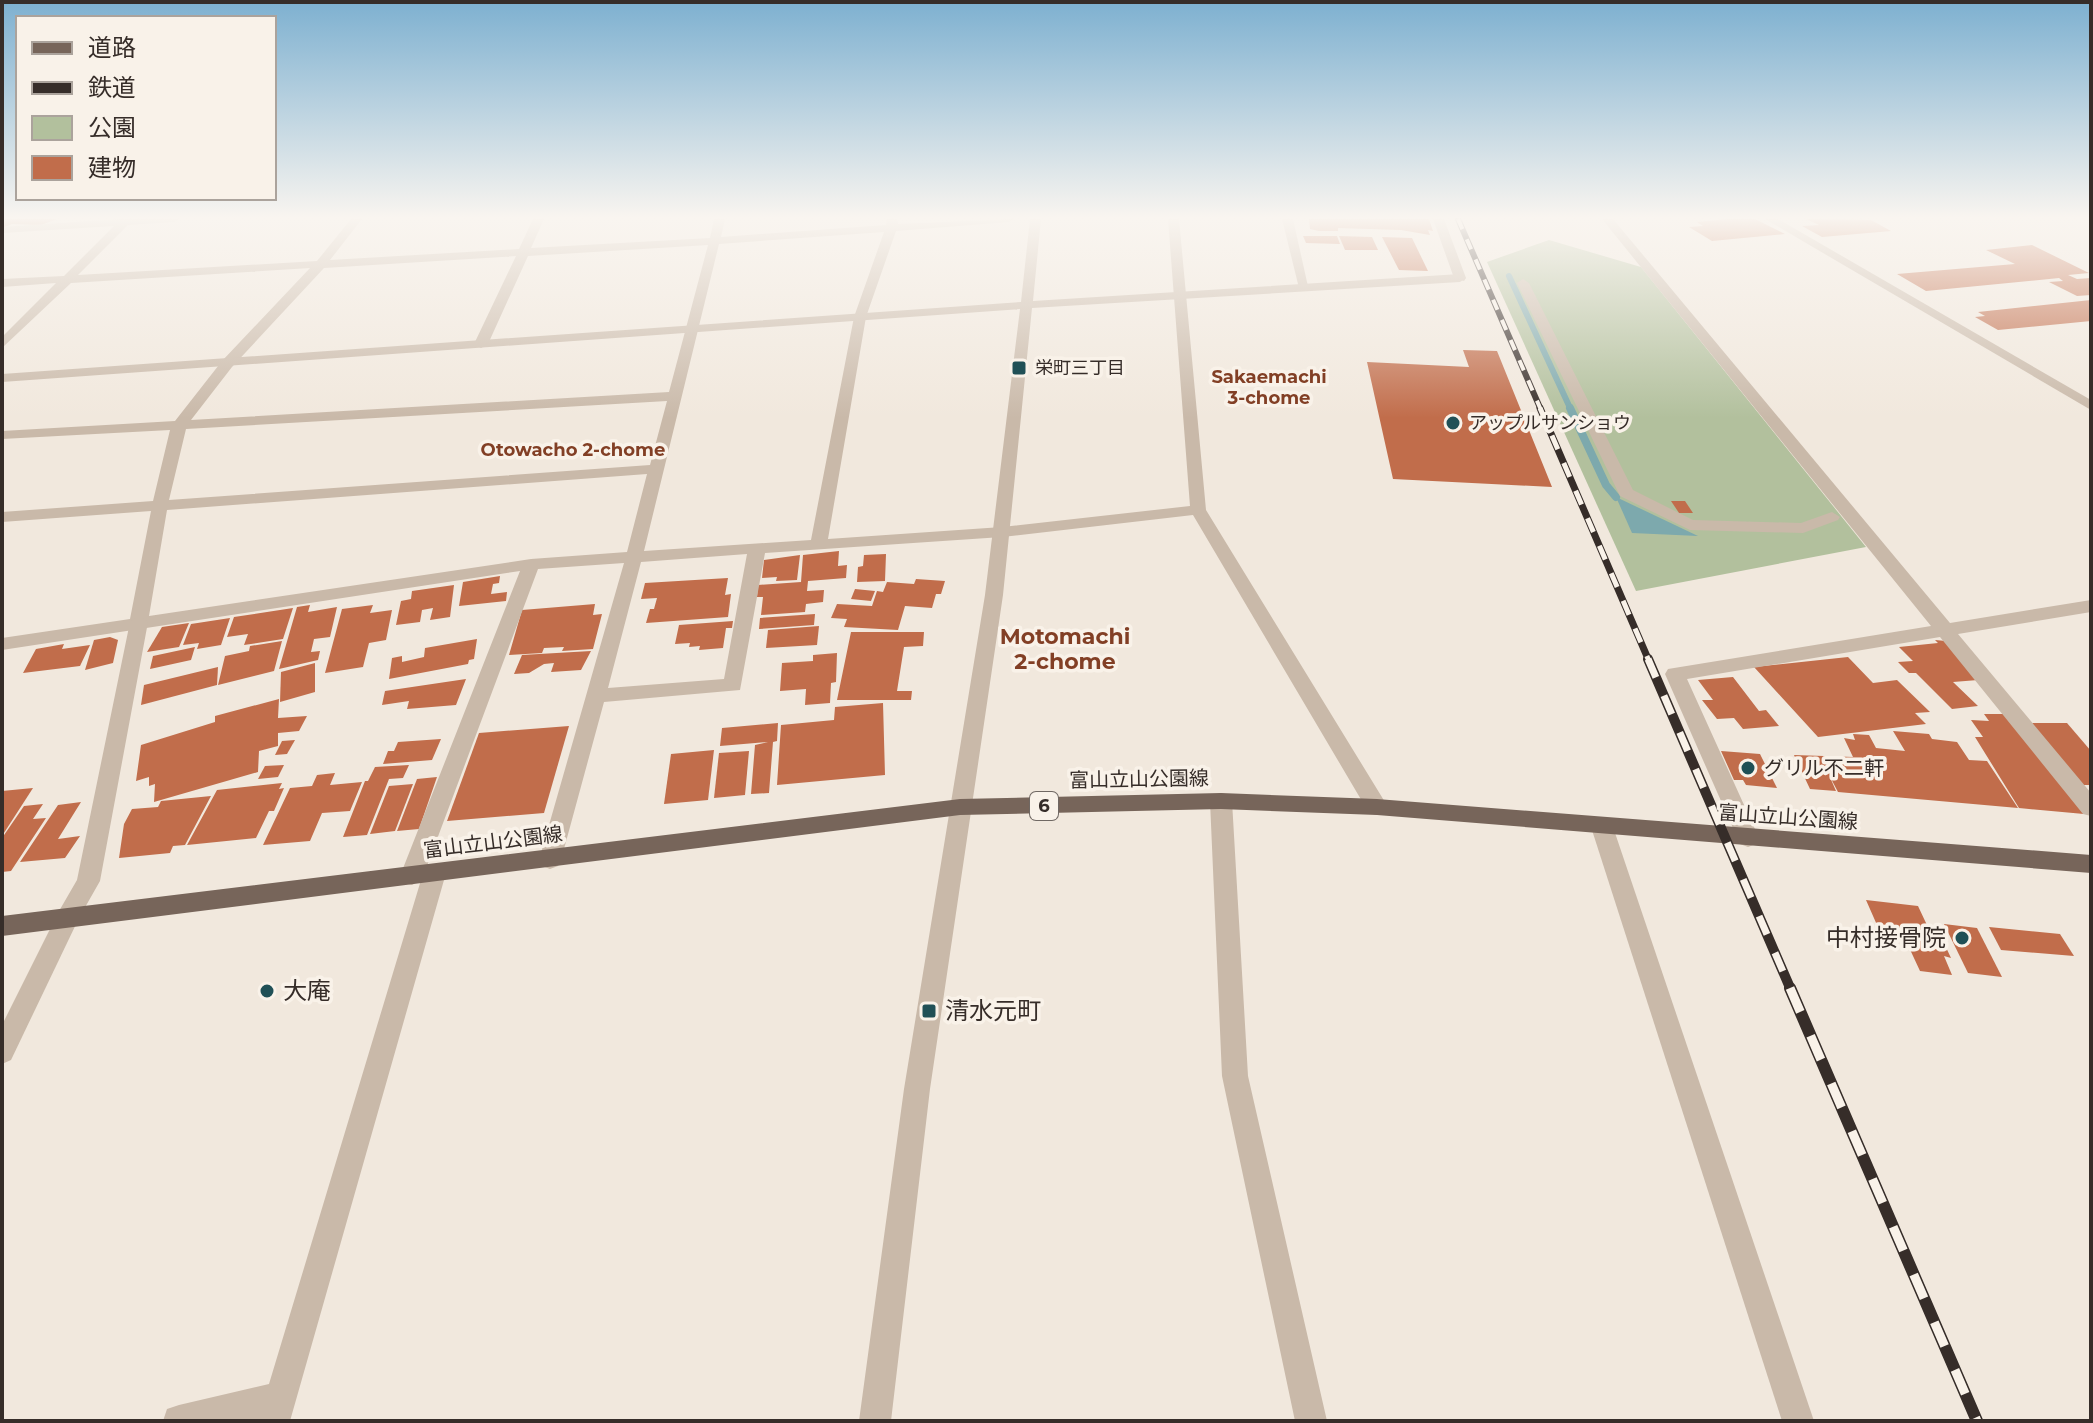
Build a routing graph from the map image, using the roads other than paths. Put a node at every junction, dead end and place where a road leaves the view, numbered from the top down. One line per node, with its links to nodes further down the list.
1 (61, 285): 17 (street)
2 (301, 285): 19 (street)
3 (508, 285): 18 (street)
4 (703, 285): 16 (street)
5 (871, 285): 15 (street)
6 (1028, 285): 14 (street)
7 (1180, 285): 13 (street)
8 (1345, 285): 12 (street)
9 (1524, 285): 29 (street)
10 (1662, 285): 37 (street)
11 (1884, 285): 22 (street)
12 (1305, 288): 13 (street)
13 (1181, 295): 14 (street); 27 (street)
14 (1025, 305): 15 (street); 30 (street)
15 (860, 317): 16 (street); 31 (street)
16 (691, 329): 18 (street); 21 (street)
17 (2, 344)
18 (481, 344): 19 (street)
19 (227, 364): 20 (street); 23 (street)
20 (2, 378)
21 (676, 396): 23 (street); 25 (street)
22 (2091, 406)
23 (179, 425): 24 (street); 26 (street)
24 (2, 435)
25 (658, 469): 26 (street); 33 (street)
26 (160, 505): 28 (street); 36 (street)
27 (1198, 510): 30 (street); 42 (street)
28 (2, 517)
29 (1832, 517)
30 (1002, 532): 31 (street); 41 (street)
31 (819, 543): 32 (street)
32 (757, 549): 33 (street); 39 (street)
33 (635, 556): 34 (street); 39 (street)
34 (531, 564): 36 (street); 48 (street)
35 (2091, 606): 37 (street)
36 (139, 622): 38 (street); 49 (street)
37 (1946, 632): 43 (street); 45 (street)
38 (2, 644)
39 (596, 696): 46 (street)
40 (1221, 801): 41 (main road, 富山立山公園線 / 6); 42 (main road, 富山立山公園線 / 6); 55 (street)
41 (960, 807): 46 (main road, 富山立山公園線 / 6); 54 (street)
42 (1377, 807): 44 (main road, 富山立山公園線 / 6)
43 (2091, 808)
44 (1602, 827): 45 (main road, 富山立山公園線 / 6); 56 (street)
45 (1748, 838): 47 (main road, 富山立山公園線 / 6)
46 (550, 860): 48 (main road, 富山立山公園線 / 6)
47 (2091, 864)
48 (424, 875): 49 (main road, 富山立山公園線 / 6); 52 (street)
49 (67, 918): 50 (main road, 富山立山公園線 / 6); 51 (street)
50 (2, 926)
51 (2, 1052)
52 (277, 1409): 53 (street)
53 (179, 1421)
54 (875, 1421)
55 (1311, 1421)
56 (1798, 1421)

